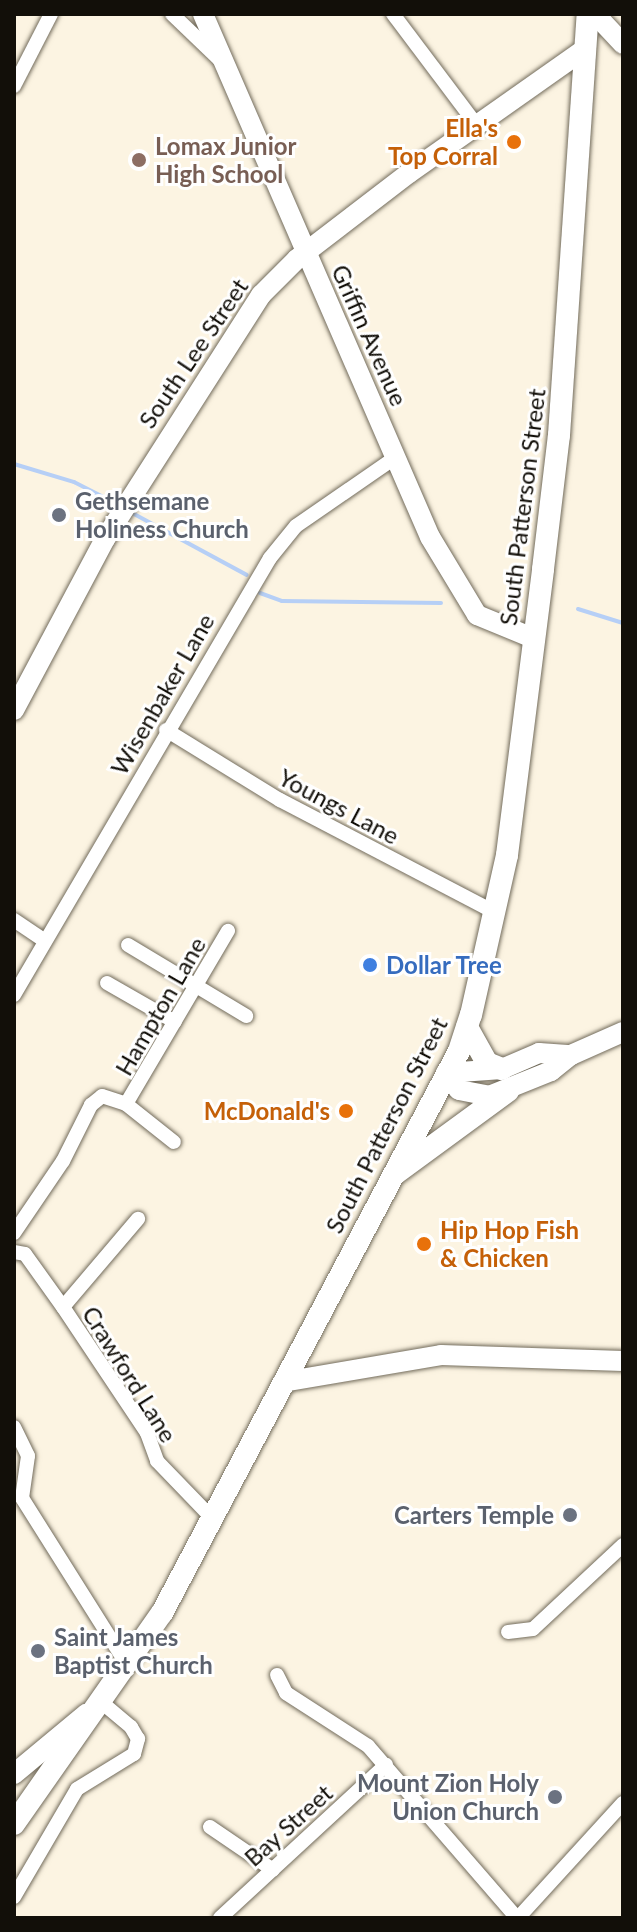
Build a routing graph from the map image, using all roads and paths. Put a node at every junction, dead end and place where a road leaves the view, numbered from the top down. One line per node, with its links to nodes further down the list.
1 (51, 14): 10 (street)
2 (172, 14): 9 (street)
3 (203, 14): 9 (street, Griffin Avenue)
4 (393, 14): 11 (street)
5 (588, 14): 8 (main road, South Patterson Street)
6 (595, 14): 7 (street)
7 (623, 44)
8 (585, 49): 11 (street, South Lee Street); 14 (main road, South Patterson Street)
9 (225, 65): 12 (street, Griffin Avenue)
10 (14, 86)
11 (475, 123): 12 (street, South Lee Street)
12 (306, 252): 13 (street, Griffin Avenue); 15 (street, South Lee Street)
13 (396, 457): 14 (street, Griffin Avenue); 16 (street, Wisenbaker Lane)
14 (533, 638): 17 (main road, South Patterson Street)
15 (14, 710)
16 (166, 730): 17 (street, Youngs Lane); 20 (street, Wisenbaker Lane)
17 (496, 913): 27 (main road, South Patterson Street)
18 (14, 920): 20 (street)
19 (228, 931): 23 (street, Hampton Lane)
20 (45, 941): 24 (street, Wisenbaker Lane)
21 (128, 945): 23 (street)
22 (107, 983): 26 (street)
23 (197, 984): 25 (street); 26 (street, Hampton Lane)
24 (14, 995)
25 (246, 1016)
26 (175, 1022): 31 (street, Hampton Lane)
27 (467, 1027): 29 (main road, South Patterson Street); 30 (main road)
28 (623, 1032): 30 (street)
29 (446, 1073): 30 (street); 33 (main road, South Patterson Street)
30 (505, 1080): 33 (main road)
31 (126, 1104): 32 (street); 35 (street, Hampton Lane)
32 (174, 1142)
33 (389, 1178): 39 (main road, South Patterson Street)
34 (138, 1219): 37 (street)
35 (14, 1233)
36 (14, 1252): 37 (street, Crawford Lane)
37 (63, 1307): 42 (street, Crawford Lane)
38 (622, 1360): 39 (street)
39 (283, 1382): 42 (main road, South Patterson Street)
40 (14, 1427): 41 (street)
41 (18, 1499): 45 (street)
42 (212, 1518): 45 (main road, South Patterson Street)
43 (623, 1545): 44 (street)
44 (508, 1632)
45 (128, 1666): 47 (main road, South Patterson Street)
46 (277, 1675): 48 (street)
47 (101, 1702): 49 (street); 51 (main road, South Patterson Street); 54 (street)
48 (386, 1765): 53 (street, Bay Street); 56 (street)
49 (14, 1774)
50 (623, 1803): 56 (street)
51 (14, 1824)
52 (210, 1827): 53 (street)
53 (273, 1870): 55 (street, Bay Street)
54 (14, 1897)
55 (220, 1918)
56 (517, 1918)

